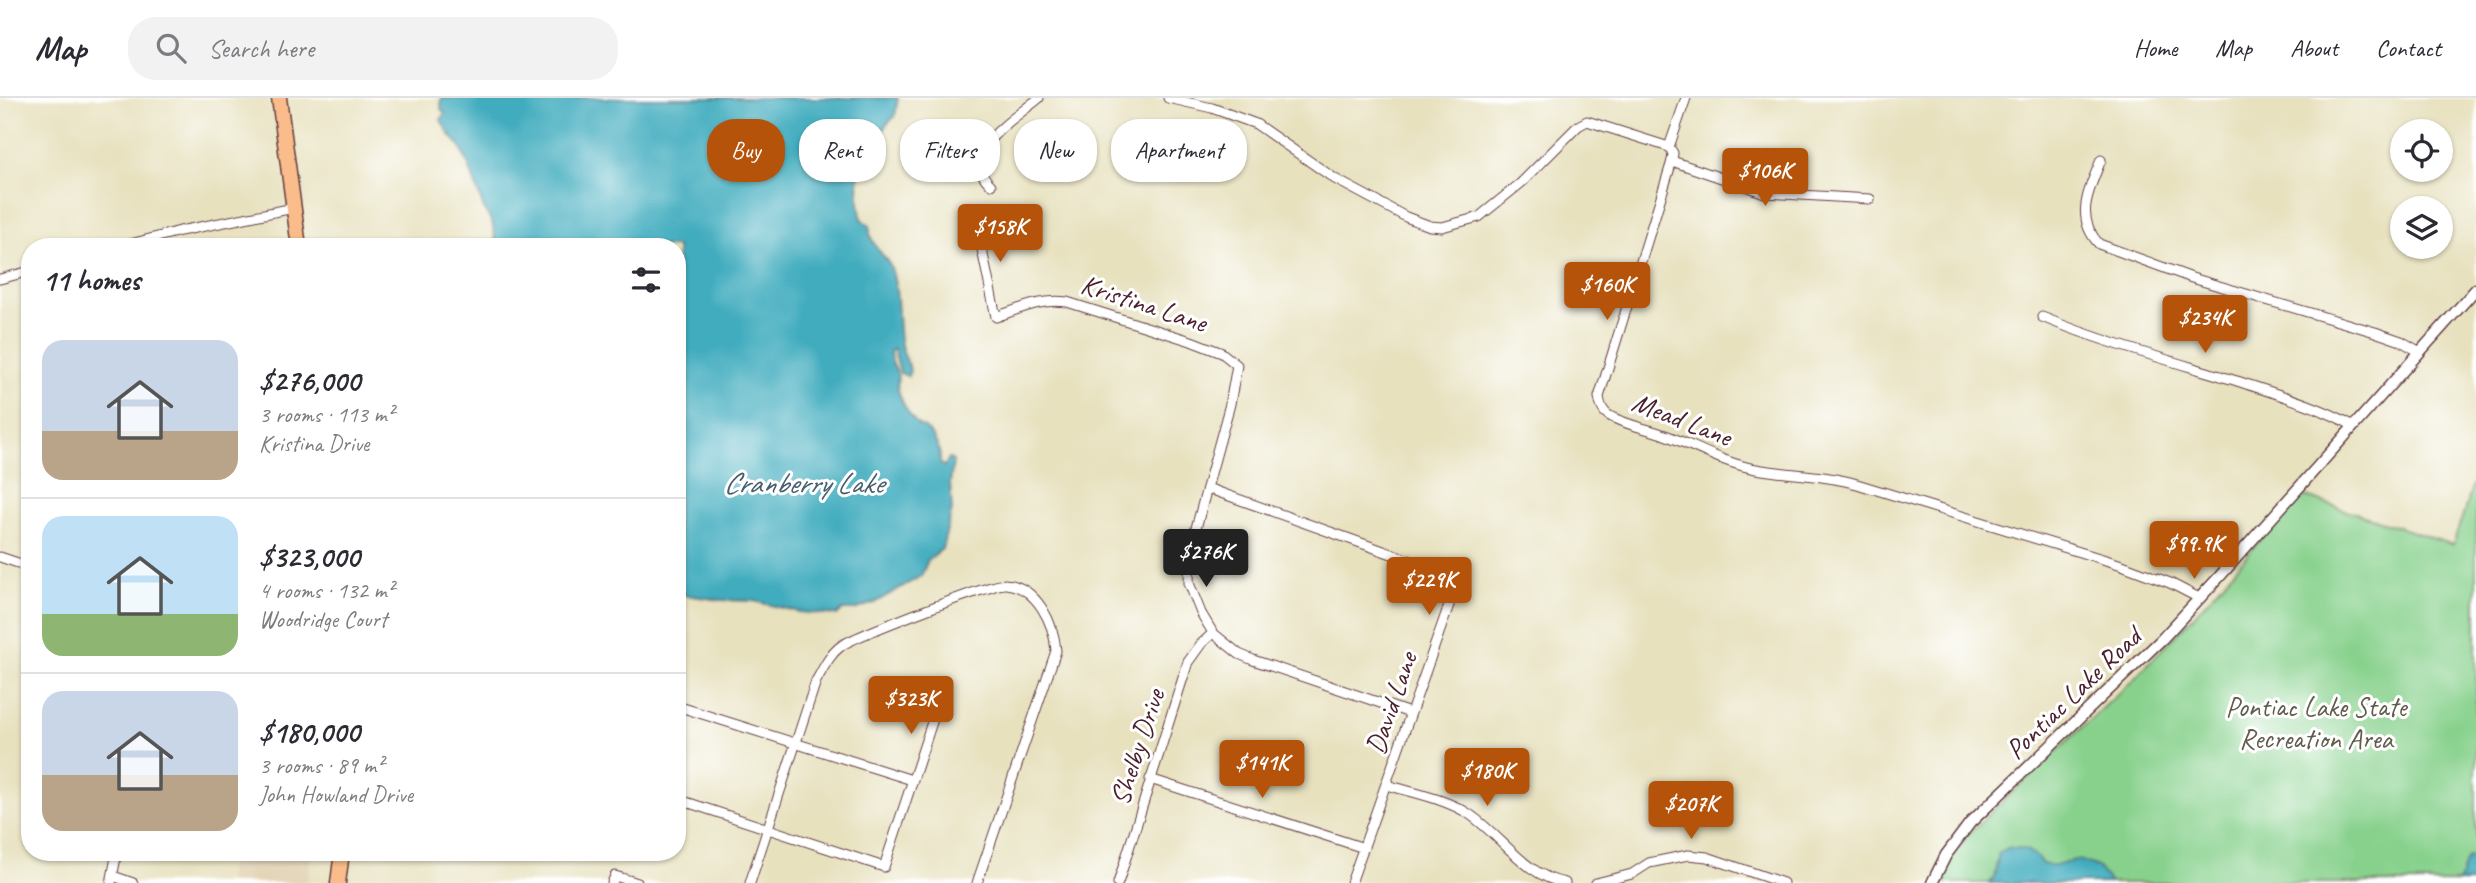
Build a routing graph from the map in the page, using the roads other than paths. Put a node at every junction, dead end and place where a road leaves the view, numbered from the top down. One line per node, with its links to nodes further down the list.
1 (279, 98): 10 (highway)
2 (1039, 98): 8 (street)
3 (1168, 98): 5 (street)
4 (1686, 98): 5 (street)
5 (1669, 147): 7 (street, Mead Lane)
6 (2101, 160): 18 (street)
7 (1672, 161): 9 (street); 23 (street, Mead Lane)
8 (991, 185)
9 (1870, 199)
10 (294, 208): 12 (street); 13 (highway)
11 (975, 216): 20 (street, Kristina Lane)
12 (153, 238)
13 (298, 238)
14 (21, 273): 15 (street)
15 (0, 279)
16 (2476, 289): 18 (street, Pontiac Lake Road)
17 (2042, 317): 19 (street)
18 (2420, 352): 19 (street, Pontiac Lake Road)
19 (2353, 425): 23 (street, Pontiac Lake Road)
20 (1208, 488): 24 (street); 27 (street, David Lane)
21 (0, 557): 22 (street)
22 (21, 564)
23 (2199, 598): 49 (street, Pontiac Lake Road)
24 (1213, 633): 27 (street); 29 (street, Shelby Drive)
25 (939, 701): 30 (street)
26 (686, 709): 28 (street)
27 (1410, 713): 31 (street, David Lane)
28 (796, 743): 30 (street); 33 (street); 43 (street)
29 (1150, 779): 34 (street); 44 (street, Shelby Drive)
30 (912, 780): 33 (street)
31 (1387, 785): 34 (street, David Lane); 46 (street)
32 (686, 802): 33 (street)
33 (768, 828): 42 (street)
34 (1364, 848): 45 (street, David Lane)
35 (115, 861): 37 (street)
36 (341, 861): 39 (highway)
37 (112, 880): 38 (street)
38 (132, 883)
39 (338, 883)
40 (612, 883): 41 (street)
41 (638, 883)
42 (750, 883)
43 (977, 883)
44 (1118, 883)
45 (1351, 883)
46 (1565, 883)
47 (1596, 883): 48 (street)
48 (1783, 883)
49 (1932, 883)

